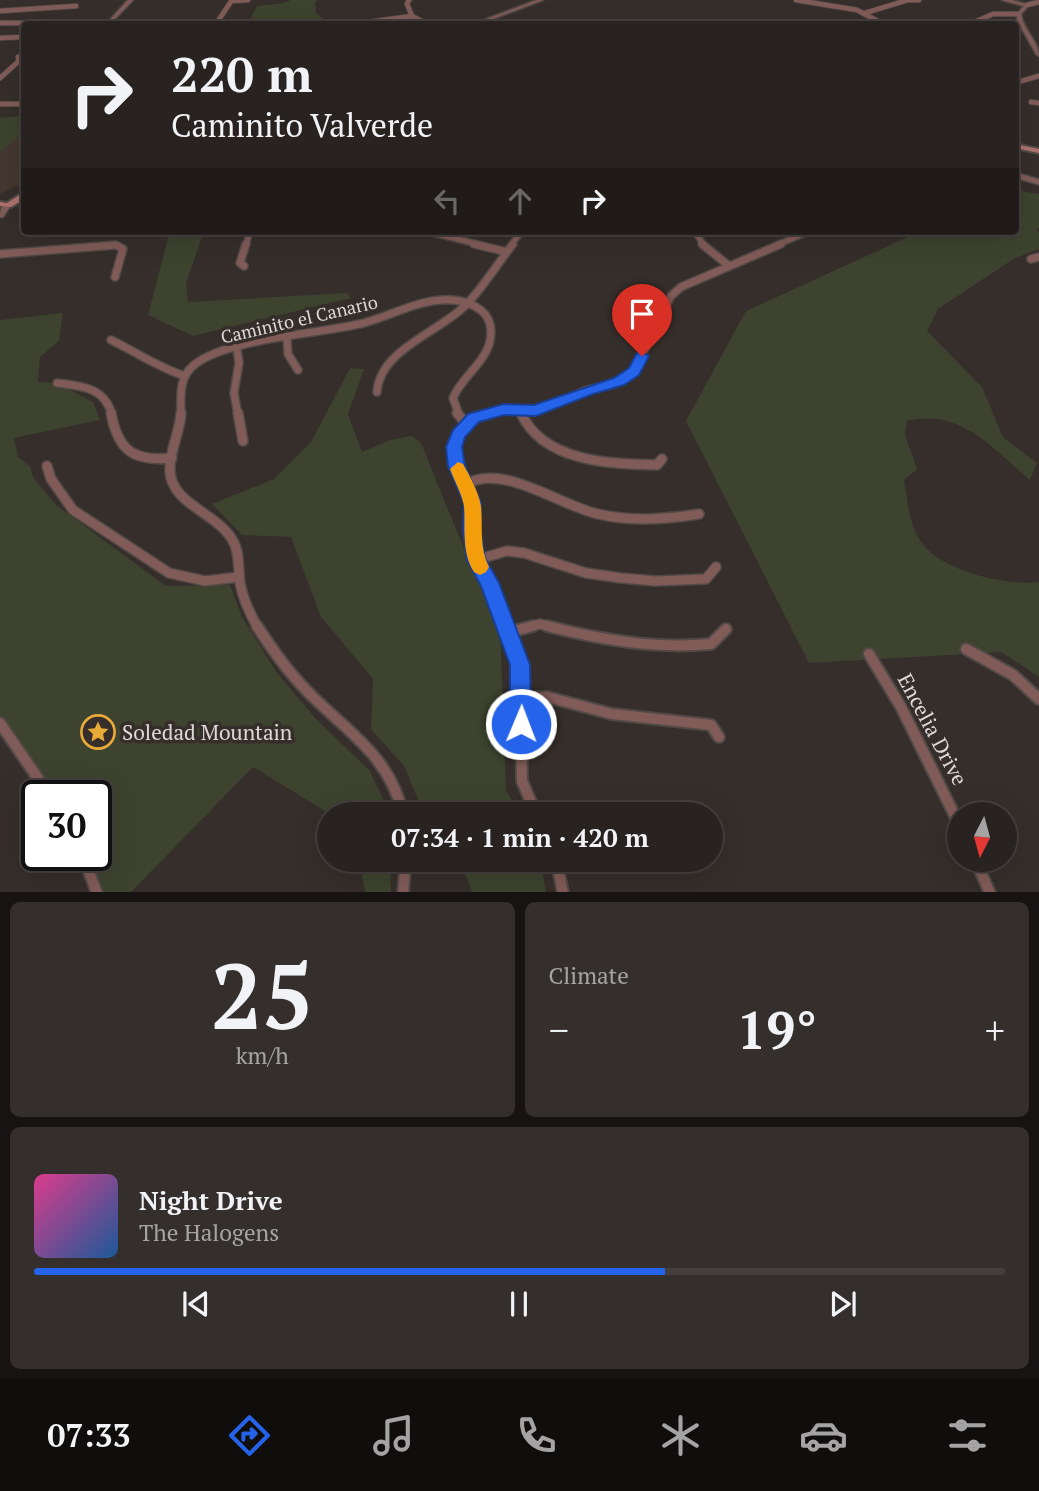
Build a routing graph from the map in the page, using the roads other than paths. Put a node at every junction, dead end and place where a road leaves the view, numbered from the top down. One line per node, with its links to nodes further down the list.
1 (131, 0): 18 (street)
2 (248, 0): 9 (street)
3 (409, 0): 17 (street)
4 (541, 0): 22 (street)
5 (796, 0): 15 (street)
6 (908, 0): 7 (street); 15 (street)
7 (919, 0)
8 (1004, 0): 11 (street)
9 (231, 1): 19 (street)
10 (1039, 2): 11 (street)
11 (1027, 5): 16 (street)
12 (76, 6): 14 (street)
13 (0, 10): 14 (street)
14 (10, 11): 27 (street)
15 (865, 13): 23 (street)
16 (1019, 15): 24 (street); 25 (street)
17 (412, 16): 20 (street); 21 (street)
18 (110, 21)
19 (218, 21)
20 (376, 21)
21 (421, 21)
22 (484, 21)
23 (878, 21)
24 (974, 21)
25 (1019, 21)
26 (1019, 22): 31 (street)
27 (0, 24): 28 (street)
28 (21, 24)
29 (21, 37): 30 (street)
30 (0, 38)
31 (1039, 54)
32 (18, 57): 34 (street)
33 (1039, 76): 35 (street)
34 (0, 78)
35 (1019, 82)
36 (1031, 102): 37 (street)
37 (1039, 103)
38 (0, 104): 39 (street)
39 (21, 104)
40 (1019, 147): 41 (main road)
41 (1039, 151)
42 (1019, 177): 43 (street)
43 (1039, 182)
44 (0, 198): 45 (main road)
45 (12, 201): 46 (street)
46 (0, 215)
47 (248, 235): 54 (street)
48 (441, 235): 52 (street)
49 (519, 235): 52 (street)
50 (696, 235): 55 (street)
51 (801, 235): 55 (street)
52 (507, 252): 57 (street)
53 (0, 254): 56 (street)
54 (244, 266)
55 (729, 266): 65 (street)
56 (115, 277)
57 (468, 303): 58 (street, Caminito el Canario); 64 (street); 66 (street)
58 (286, 339): 60 (street, Caminito el Canario); 61 (street)
59 (111, 340): 62 (street)
60 (237, 349): 62 (street, Caminito el Canario); 67 (street)
61 (298, 370)
62 (184, 376): 68 (street)
63 (57, 383): 68 (street)
64 (377, 392)
65 (519, 410): 66 (street); 69 (street)
66 (466, 424): 71 (street)
67 (243, 441)
68 (172, 458): 75 (street)
69 (662, 459)
70 (47, 466): 75 (street)
71 (466, 484): 72 (street); 73 (street)
72 (699, 514)
73 (476, 560): 74 (street); 77 (street)
74 (716, 567)
75 (239, 577): 85 (street)
76 (726, 629): 77 (street)
77 (510, 632): 80 (street)
78 (966, 649): 81 (street)
79 (869, 654): 87 (street, Encelia Drive)
80 (522, 698): 83 (street); 86 (street)
81 (1039, 699)
82 (0, 723): 84 (street)
83 (719, 737)
84 (39, 780)
85 (399, 802)
86 (531, 802)
87 (948, 802)
88 (89, 871): 92 (street)
89 (405, 872): 93 (street)
90 (559, 872): 94 (street)
91 (981, 872): 95 (street)
92 (97, 892)
93 (403, 892)
94 (563, 892)
95 (990, 892)

